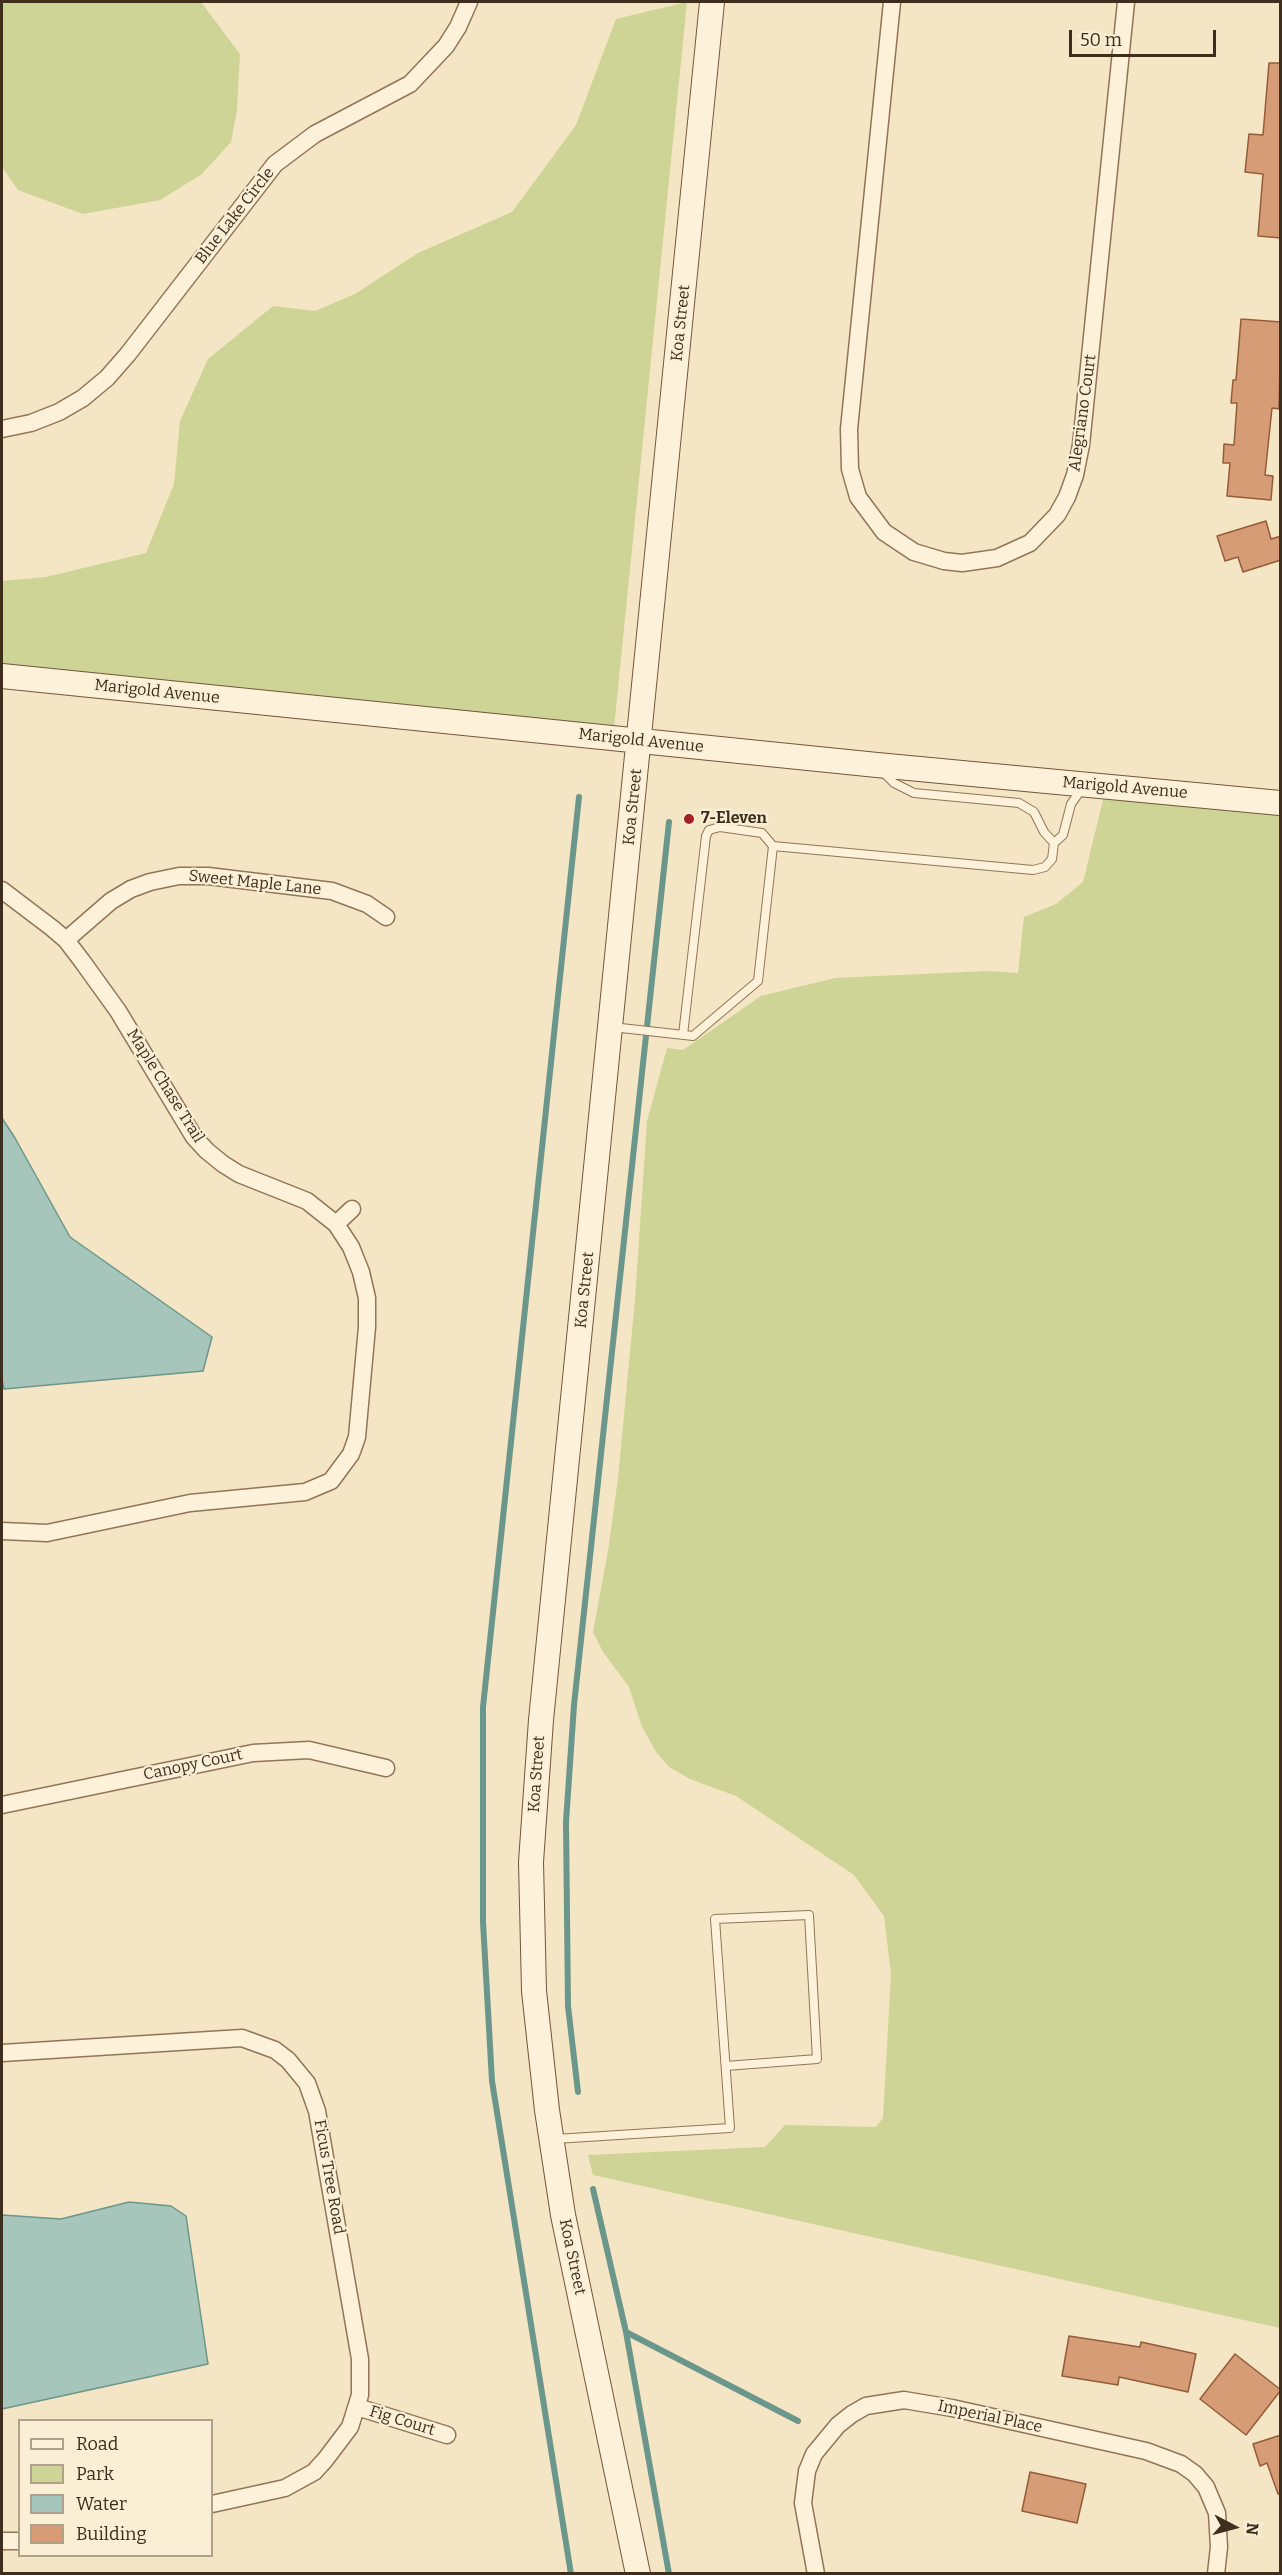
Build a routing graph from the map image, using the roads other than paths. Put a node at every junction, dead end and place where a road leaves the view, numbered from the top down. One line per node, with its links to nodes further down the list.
1 (469, 2): 5 (street, Blue Lake Circle)
2 (712, 2): 7 (main road, Koa Street)
3 (892, 2): 4 (street, Alegriano Court)
4 (1126, 2)
5 (2, 429)
6 (2, 676): 7 (main road, Marigold Avenue)
7 (640, 741): 8 (main road, Marigold Avenue); 16 (main road, Koa Street)
8 (877, 765): 9 (main road, Marigold Avenue); 11 (lane)
9 (1086, 784): 10 (main road, Marigold Avenue); 11 (lane)
10 (1281, 803)
11 (1054, 843): 12 (lane)
12 (772, 846): 17 (lane); 17 (lane)
13 (2, 890): 15 (street, Maple Chase Trail)
14 (386, 917): 15 (street, Sweet Maple Lane)
15 (66, 940): 19 (street, Maple Chase Trail)
16 (611, 1027): 17 (lane); 25 (main road, Koa Street)
17 (683, 1035)
18 (352, 1209): 19 (street)
19 (336, 1224): 20 (street, Maple Chase Trail)
20 (2, 1531)
21 (386, 1768): 22 (street, Canopy Court)
22 (2, 1805)
23 (2, 2053): 26 (street, Ficus Tree Road)
24 (726, 2066): 24 (lane); 25 (lane)
25 (552, 2140): 31 (main road, Koa Street)
26 (357, 2407): 27 (street, Fig Court); 28 (street, Ficus Tree Road)
27 (447, 2435)
28 (213, 2504)
29 (2, 2541): 30 (street)
30 (18, 2541)
31 (638, 2574)
32 (816, 2574): 33 (street, Imperial Place)
33 (1216, 2574)

